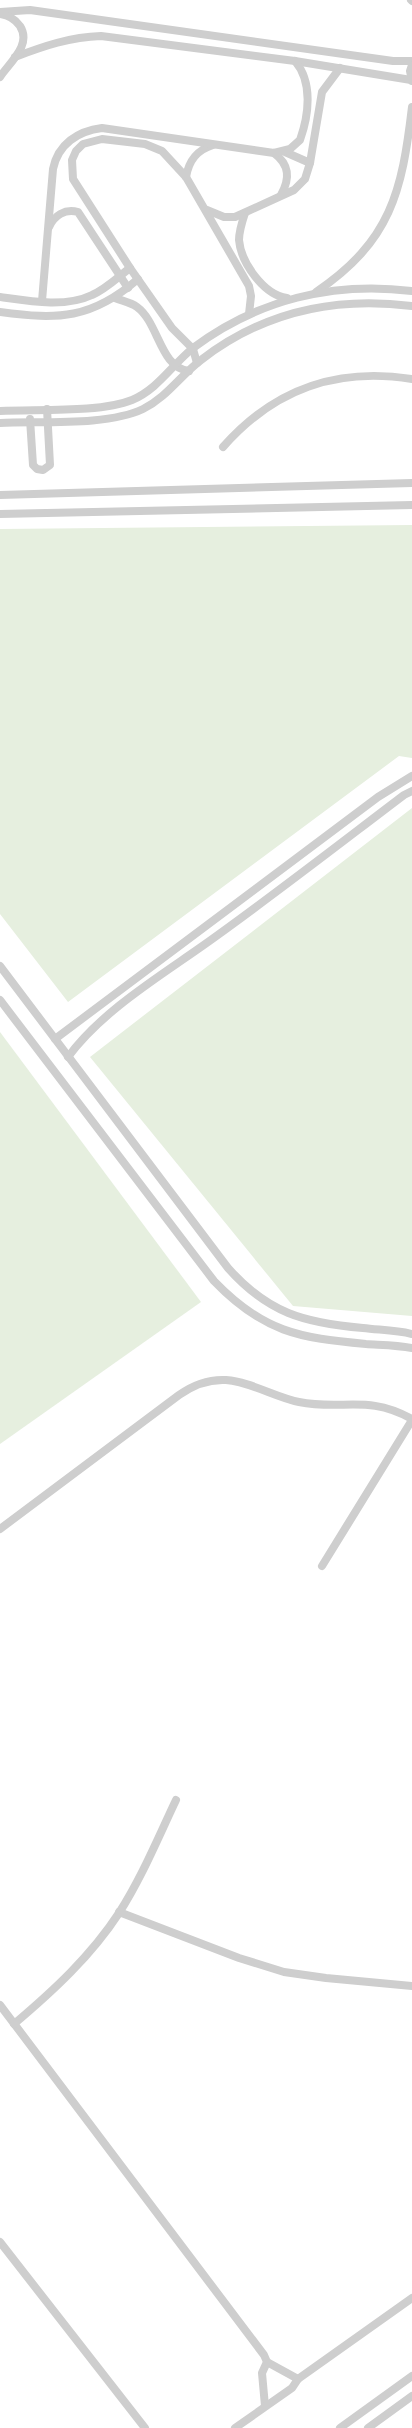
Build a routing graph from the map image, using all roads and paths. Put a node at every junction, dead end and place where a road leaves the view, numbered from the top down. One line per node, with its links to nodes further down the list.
1 (0, 13): 2 (street); 4 (street)
2 (13, 58): 3 (street); 5 (street); 8 (street)
3 (295, 61): 7 (street); 14 (street)
4 (412, 61)
5 (0, 62)
6 (412, 65): 9 (street)
7 (340, 68): 9 (street); 16 (street)
8 (0, 77)
9 (412, 80)
10 (412, 107): 29 (street)
11 (153, 135): 12 (street); 13 (street); 23 (street)
12 (214, 144): 15 (street); 17 (street)
13 (152, 145): 17 (street); 20 (street)
14 (285, 152): 15 (street); 16 (street)
15 (274, 153): 18 (street)
16 (310, 163): 18 (street)
17 (186, 177): 19 (street)
18 (281, 196): 21 (street)
19 (205, 209): 21 (street); 36 (street)
20 (94, 213): 22 (street); 24 (street)
21 (244, 213): 32 (street)
22 (84, 220): 23 (street); 25 (street)
23 (48, 229): 33 (street)
24 (130, 268): 25 (street); 26 (street)
25 (120, 276): 27 (street); 33 (street)
26 (138, 279): 27 (street); 37 (street)
27 (128, 288): 31 (street)
28 (412, 291): 29 (street)
29 (314, 294): 32 (street)
30 (0, 297): 33 (street)
31 (115, 298): 35 (street); 39 (street)
32 (288, 299): 36 (street)
33 (42, 301)
34 (412, 306): 38 (street)
35 (0, 312)
36 (249, 314): 37 (street)
37 (193, 349): 38 (street); 39 (street)
38 (197, 363): 40 (street)
39 (174, 366): 40 (street); 42 (street)
40 (188, 371): 45 (street)
41 (412, 379): 48 (street)
42 (47, 408): 43 (street); 45 (street)
43 (30, 409): 44 (street); 46 (street)
44 (0, 411)
45 (48, 421): 46 (street); 46 (street)
46 (30, 422): 47 (street)
47 (0, 423)
48 (223, 448)
49 (412, 483): 50 (street)
50 (0, 495)
51 (412, 505): 52 (street)
52 (0, 514)
53 (412, 776): 57 (street)
54 (412, 791): 58 (street)
55 (0, 966): 57 (street)
56 (0, 1000): 60 (street)
57 (55, 1039): 58 (street)
58 (68, 1057): 59 (street)
59 (412, 1334)
60 (412, 1348)
61 (412, 1419): 62 (street); 63 (street)
62 (0, 1529)
63 (322, 1566)
64 (176, 1800): 65 (street)
65 (120, 1912): 66 (street); 68 (street)
66 (412, 1986)
67 (0, 2005): 68 (street)
68 (14, 2024): 71 (street)
69 (0, 2242): 76 (street)
70 (412, 2298): 73 (street)
71 (267, 2362): 73 (street); 75 (street)
72 (412, 2376): 78 (street)
73 (298, 2379): 75 (street)
74 (412, 2396): 79 (street)
75 (265, 2406): 77 (street)
76 (145, 2428)
77 (235, 2428)
78 (340, 2428)
79 (368, 2428)

